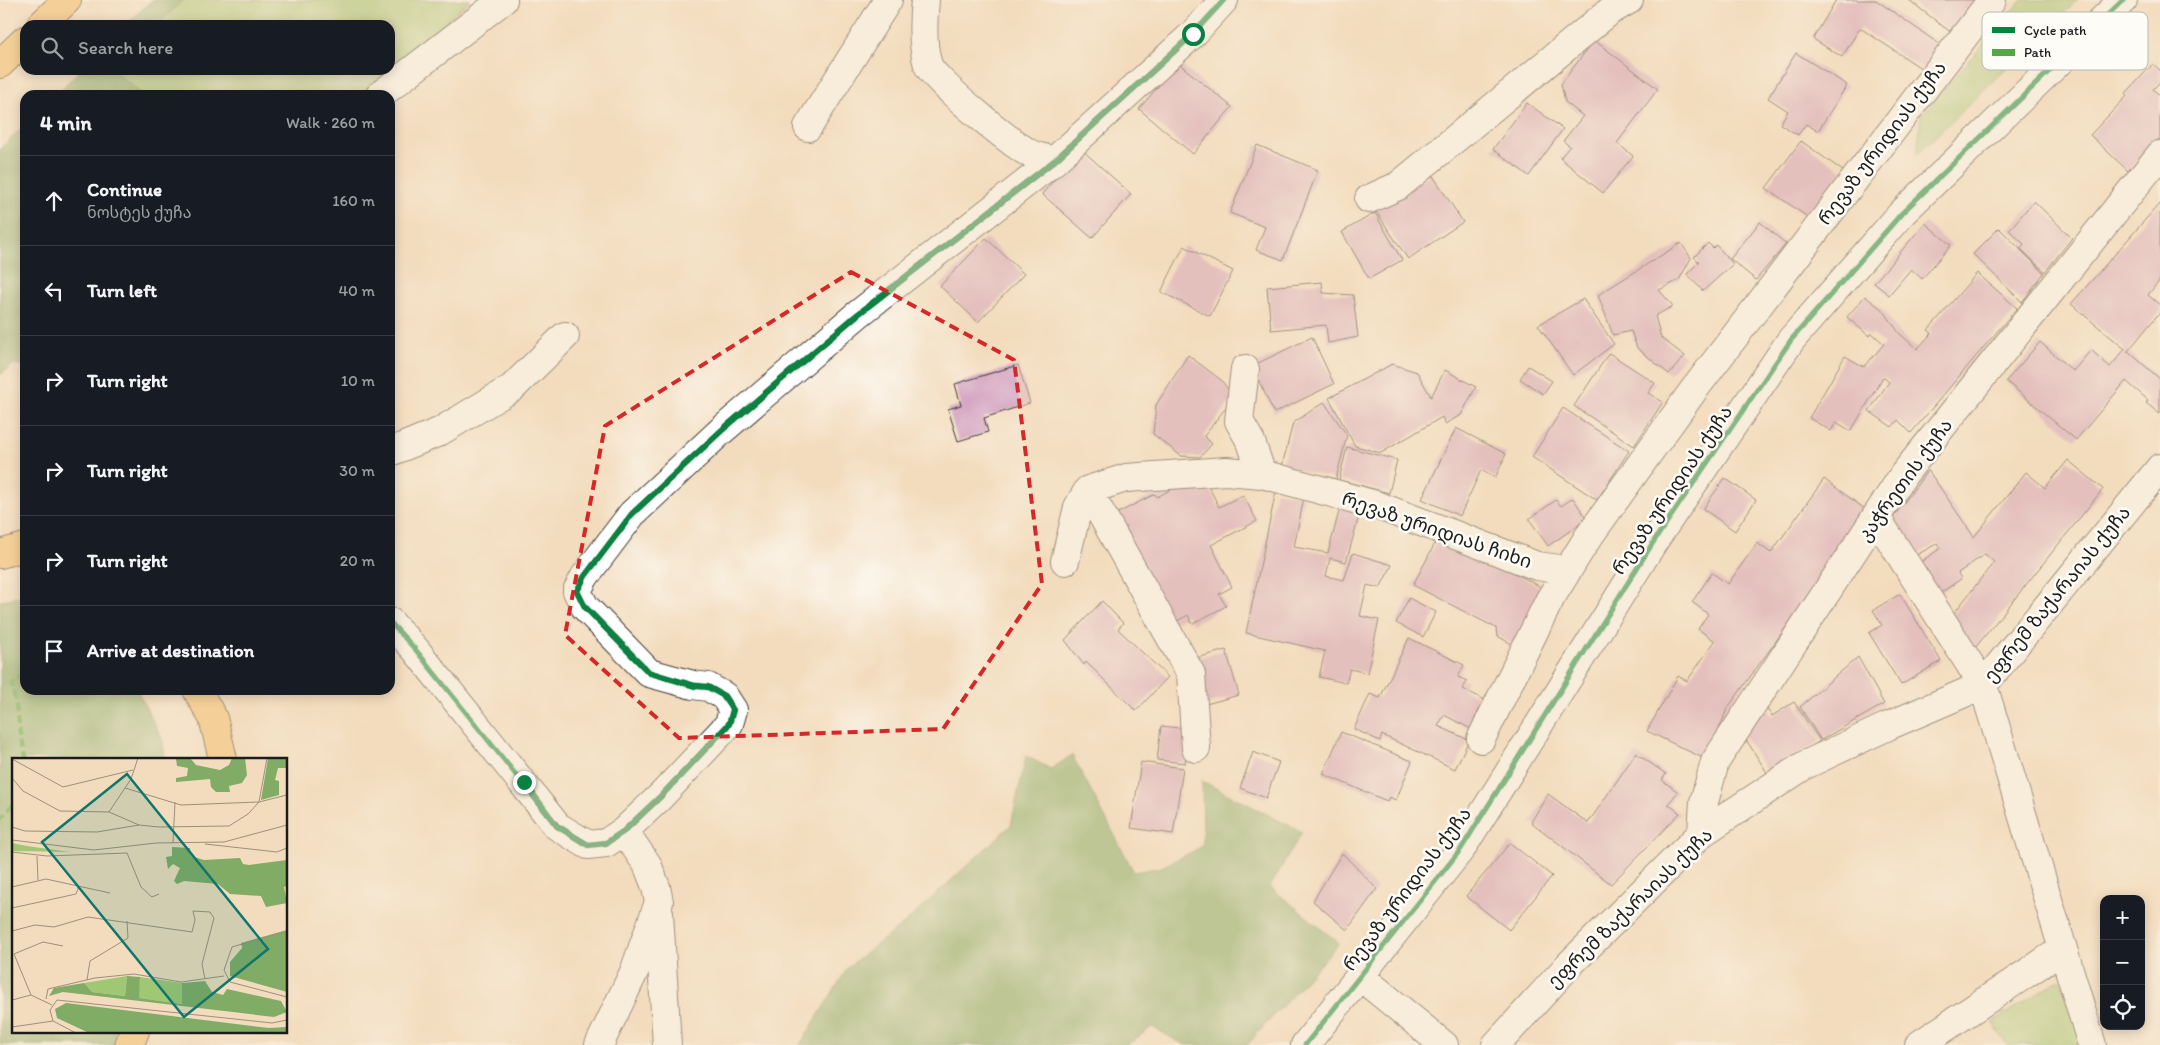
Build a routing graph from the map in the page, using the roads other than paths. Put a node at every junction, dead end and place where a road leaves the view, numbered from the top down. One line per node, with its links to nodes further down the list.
1 (68, 0): 12 (main road)
2 (503, 0): 16 (street)
3 (888, 0): 17 (street)
4 (925, 0): 19 (street)
5 (1224, 0): 19 (street)
6 (1992, 0): 9 (street, რევაზ ურიდიას ქუჩა)
7 (2123, 0): 10 (street, რევაზ ურიდიას ქუჩა)
8 (1610, 4): 20 (street)
9 (1983, 12)
10 (2111, 12)
11 (1982, 13): 31 (street, რევაზ ურიდიას ქუჩა)
12 (46, 20)
13 (20, 45): 14 (main road)
14 (0, 64)
15 (2050, 70): 42 (street, რევაზ ურიდიას ქუჩა)
16 (386, 90)
17 (808, 127)
18 (2160, 155): 27 (street, კაჭრეთის ქუჩა)
19 (1054, 161): 38 (street)
20 (1368, 199)
21 (565, 336): 23 (street)
22 (1245, 369): 25 (street)
23 (395, 450)
24 (2160, 468): 33 (street, ეფრემ ზაქარაიას ქუჩა)
25 (1262, 474): 26 (street, რევაზ ურიდიას ჩიხი); 31 (street, რევაზ ურიდიას ჩიხი)
26 (1088, 490): 30 (street); 36 (street)
27 (1876, 517): 33 (street); 39 (street, კაჭრეთის ქუჩა)
28 (20, 548): 29 (main road)
29 (0, 554)
30 (1065, 561)
31 (1567, 570): 35 (street, რევაზ ურიდიას ქუჩა)
32 (395, 627): 38 (street)
33 (1983, 685): 39 (street, ეფრემ ზაქარაიას ქუჩა); 41 (street)
34 (200, 695): 37 (main road)
35 (1481, 740)
36 (1196, 748)
37 (223, 758)
38 (624, 831): 40 (street)
39 (1702, 833): 49 (street, ეფრემ ზაქარაიას ქუჩა)
40 (659, 902): 45 (street); 46 (street)
41 (2063, 949): 50 (street); 51 (street)
42 (1361, 976): 47 (street, რევაზ ურიდიას ქუჩა); 48 (street)
43 (135, 1032): 44 (main road)
44 (129, 1045)
45 (599, 1045)
46 (667, 1045)
47 (1305, 1045)
48 (1444, 1045)
49 (1496, 1045)
50 (1919, 1045)
51 (2092, 1045)

